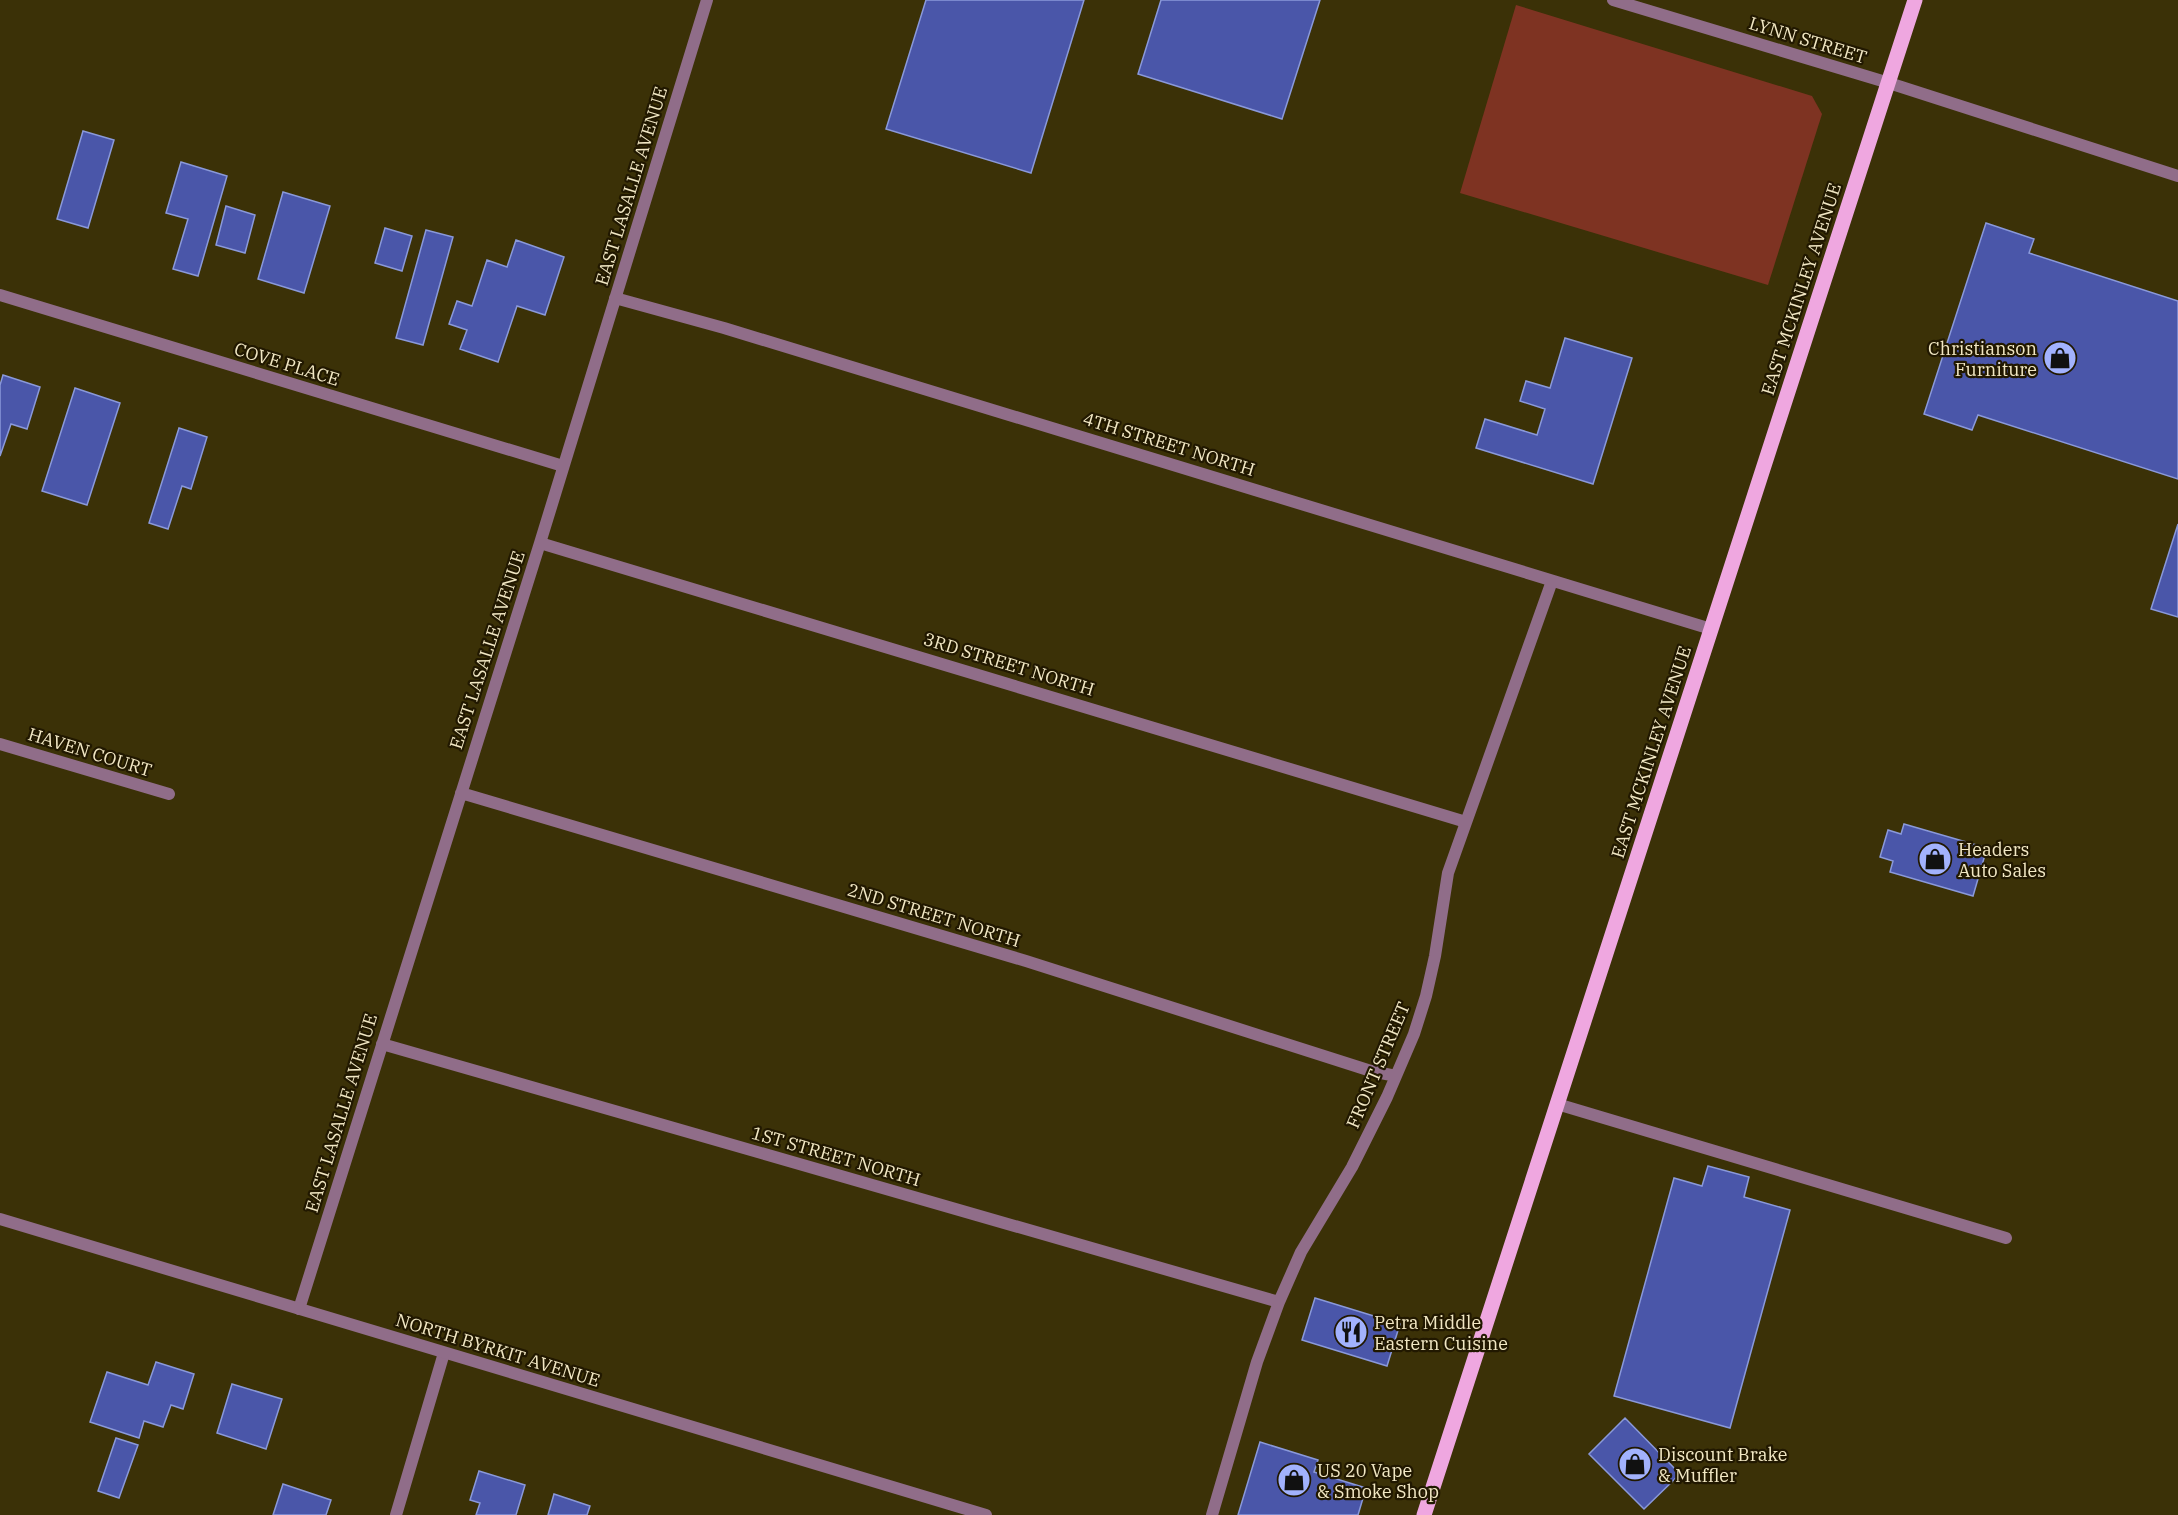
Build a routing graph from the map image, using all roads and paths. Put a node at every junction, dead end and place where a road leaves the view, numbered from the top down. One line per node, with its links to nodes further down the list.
1 (707, 0): 7 (street, EAST LASALLE AVENUE)
2 (1613, 0): 4 (street, LYNN STREET)
3 (1915, 0): 4 (main road, EAST MCKINLEY AVENUE)
4 (1889, 83): 5 (street, LYNN STREET); 11 (main road, EAST MCKINLEY AVENUE)
5 (2178, 176)
6 (0, 295): 8 (street, COVE PLACE)
7 (615, 298): 8 (street, EAST LASALLE AVENUE); 10 (street, 4TH STREET NORTH)
8 (563, 466): 9 (street, EAST LASALLE AVENUE)
9 (540, 543): 13 (street, EAST LASALLE AVENUE); 15 (street, 3RD STREET NORTH)
10 (1552, 581): 11 (street, 4TH STREET NORTH); 15 (street, FRONT STREET)
11 (1711, 629): 18 (main road, EAST MCKINLEY AVENUE)
12 (0, 744): 14 (street, HAVEN COURT)
13 (461, 793): 16 (street, EAST LASALLE AVENUE); 17 (street, 2ND STREET NORTH)
14 (169, 794)
15 (1466, 822): 17 (street, FRONT STREET)
16 (382, 1044): 21 (street, 1ST STREET NORTH); 22 (street, EAST LASALLE AVENUE)
17 (1396, 1076): 21 (street, FRONT STREET)
18 (1557, 1104): 20 (street); 27 (main road, EAST MCKINLEY AVENUE)
19 (0, 1219): 22 (street, NORTH BYRKIT AVENUE)
20 (2006, 1238)
21 (1279, 1302): 26 (street, FRONT STREET)
22 (299, 1309): 23 (street, NORTH BYRKIT AVENUE)
23 (444, 1353): 24 (street); 25 (street, NORTH BYRKIT AVENUE)
24 (396, 1515)
25 (986, 1515)
26 (1212, 1515)
27 (1424, 1515)

